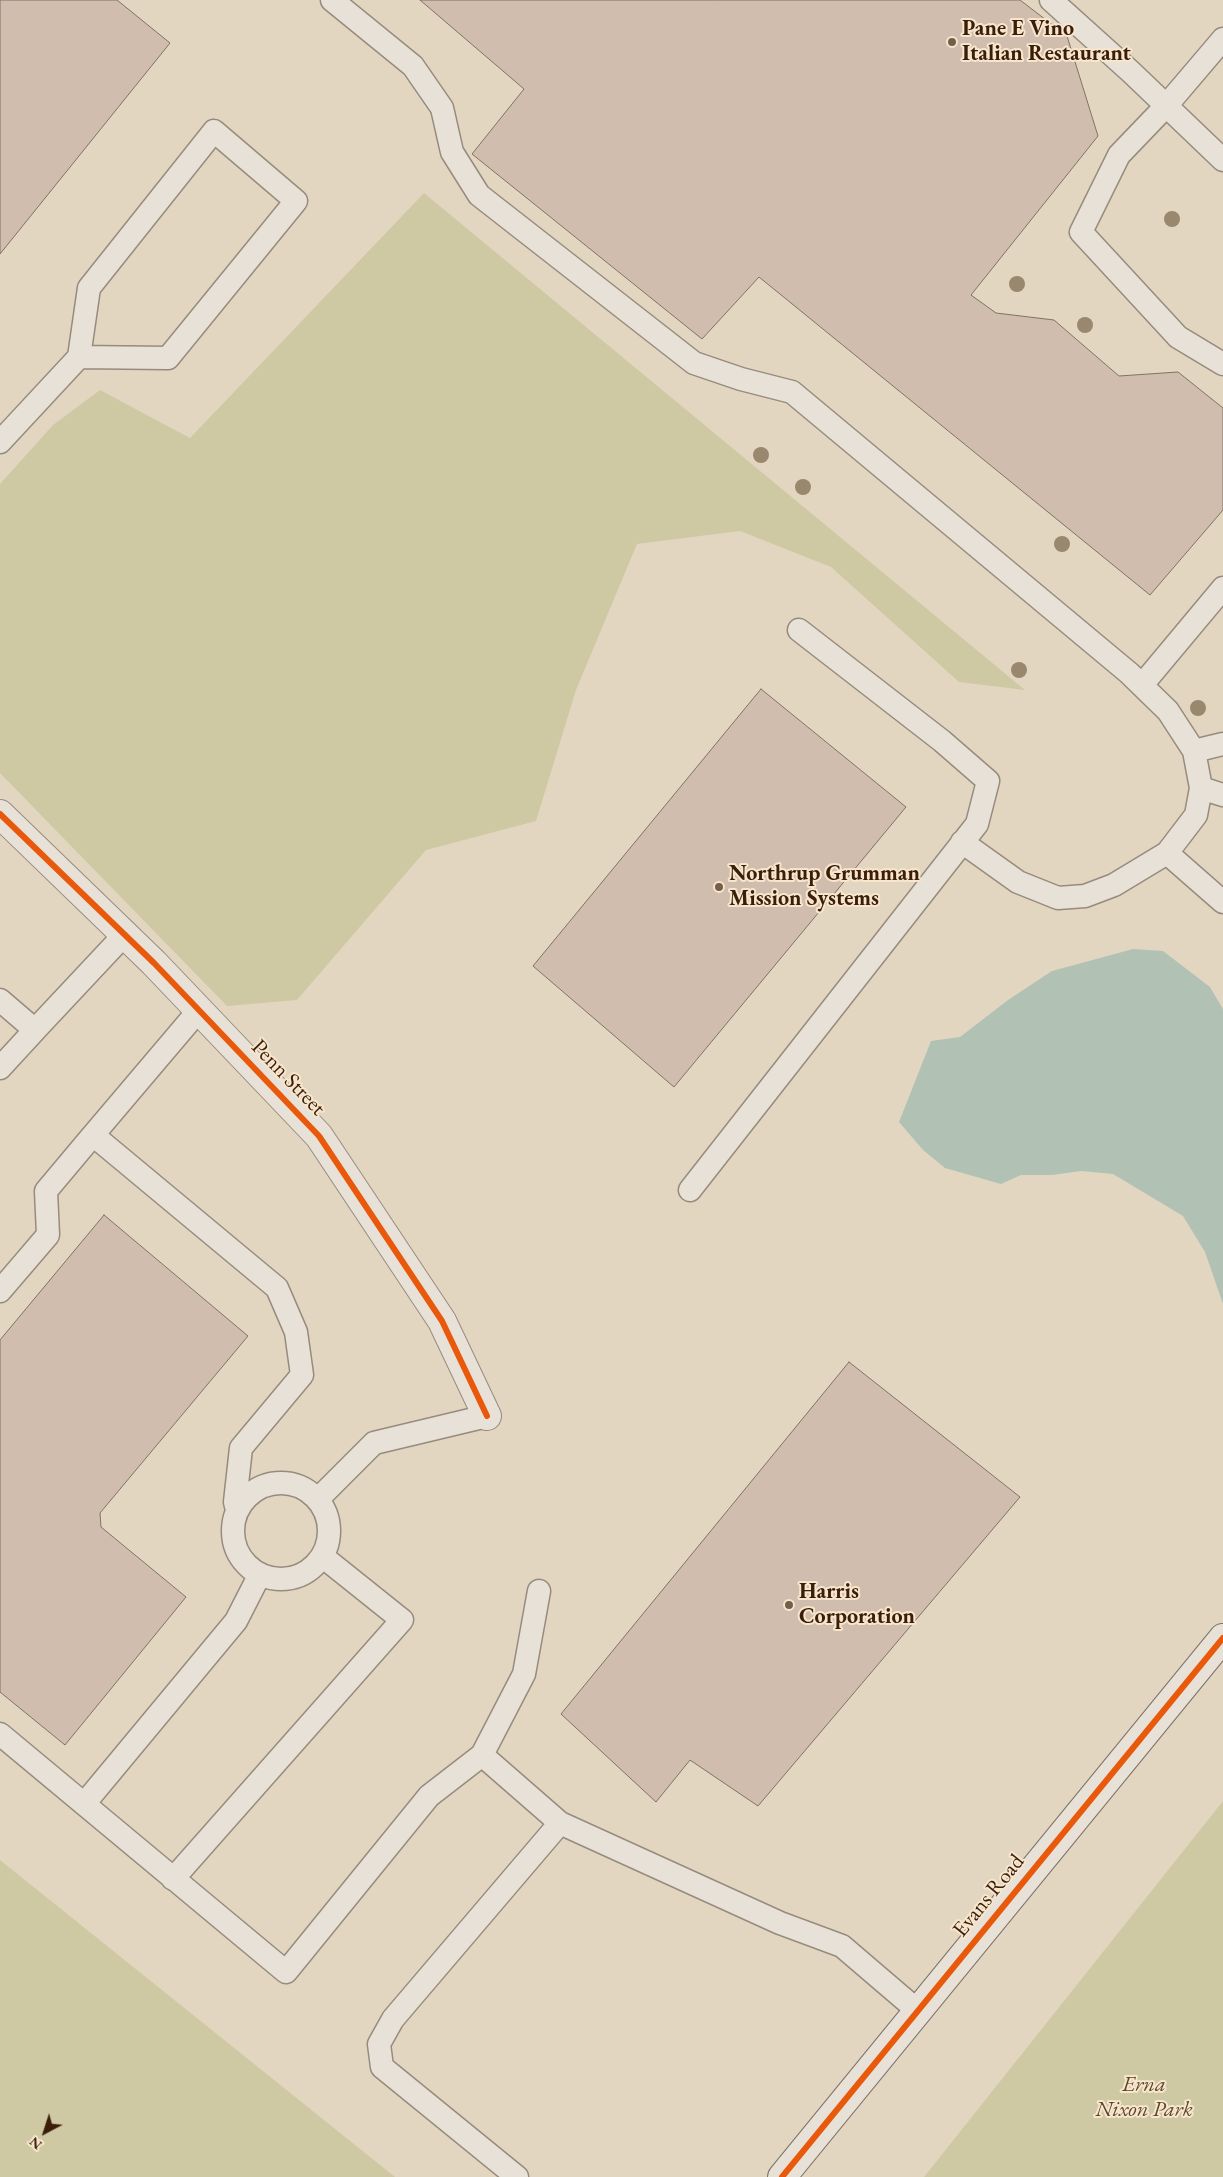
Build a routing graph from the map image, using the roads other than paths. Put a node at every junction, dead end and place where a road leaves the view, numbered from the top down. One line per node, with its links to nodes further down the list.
1 (332, 0): 11 (lane)
2 (1051, 0): 4 (lane)
3 (1223, 39): 4 (lane)
4 (1166, 106): 5 (lane); 7 (lane)
5 (1223, 160)
6 (79, 357): 6 (lane); 8 (lane)
7 (1223, 364)
8 (0, 442)
9 (1223, 588): 11 (lane)
10 (799, 630): 17 (lane)
11 (1142, 685): 13 (lane)
12 (1223, 744): 13 (lane)
13 (1194, 751): 14 (lane)
14 (1201, 788): 15 (lane); 18 (lane)
15 (1223, 795)
16 (0, 814): 20 (street, Penn Street)
17 (962, 842): 18 (lane); 26 (lane)
18 (1167, 853): 19 (lane)
19 (1223, 902)
20 (125, 934): 22 (street, Penn Street); 23 (lane)
21 (0, 1000): 23 (lane)
22 (199, 1010): 25 (lane); 28 (street, Penn Street)
23 (35, 1030): 24 (lane)
24 (0, 1068)
25 (93, 1135): 27 (lane); 30 (lane)
26 (690, 1190)
27 (0, 1291)
28 (487, 1416): 29 (lane)
29 (318, 1499): 30 (lane); 31 (lane)
30 (237, 1510): 32 (lane)
31 (322, 1556): 32 (lane); 39 (lane)
32 (260, 1574): 37 (lane)
33 (539, 1591): 36 (lane)
34 (1223, 1638): 40 (street, Evans Road)
35 (0, 1734): 37 (lane)
36 (482, 1755): 38 (lane); 39 (lane)
37 (84, 1804): 39 (lane)
38 (560, 1823): 40 (lane); 41 (lane)
39 (173, 1879)
40 (918, 2011): 42 (street, Evans Road)
41 (517, 2177)
42 (782, 2177)

